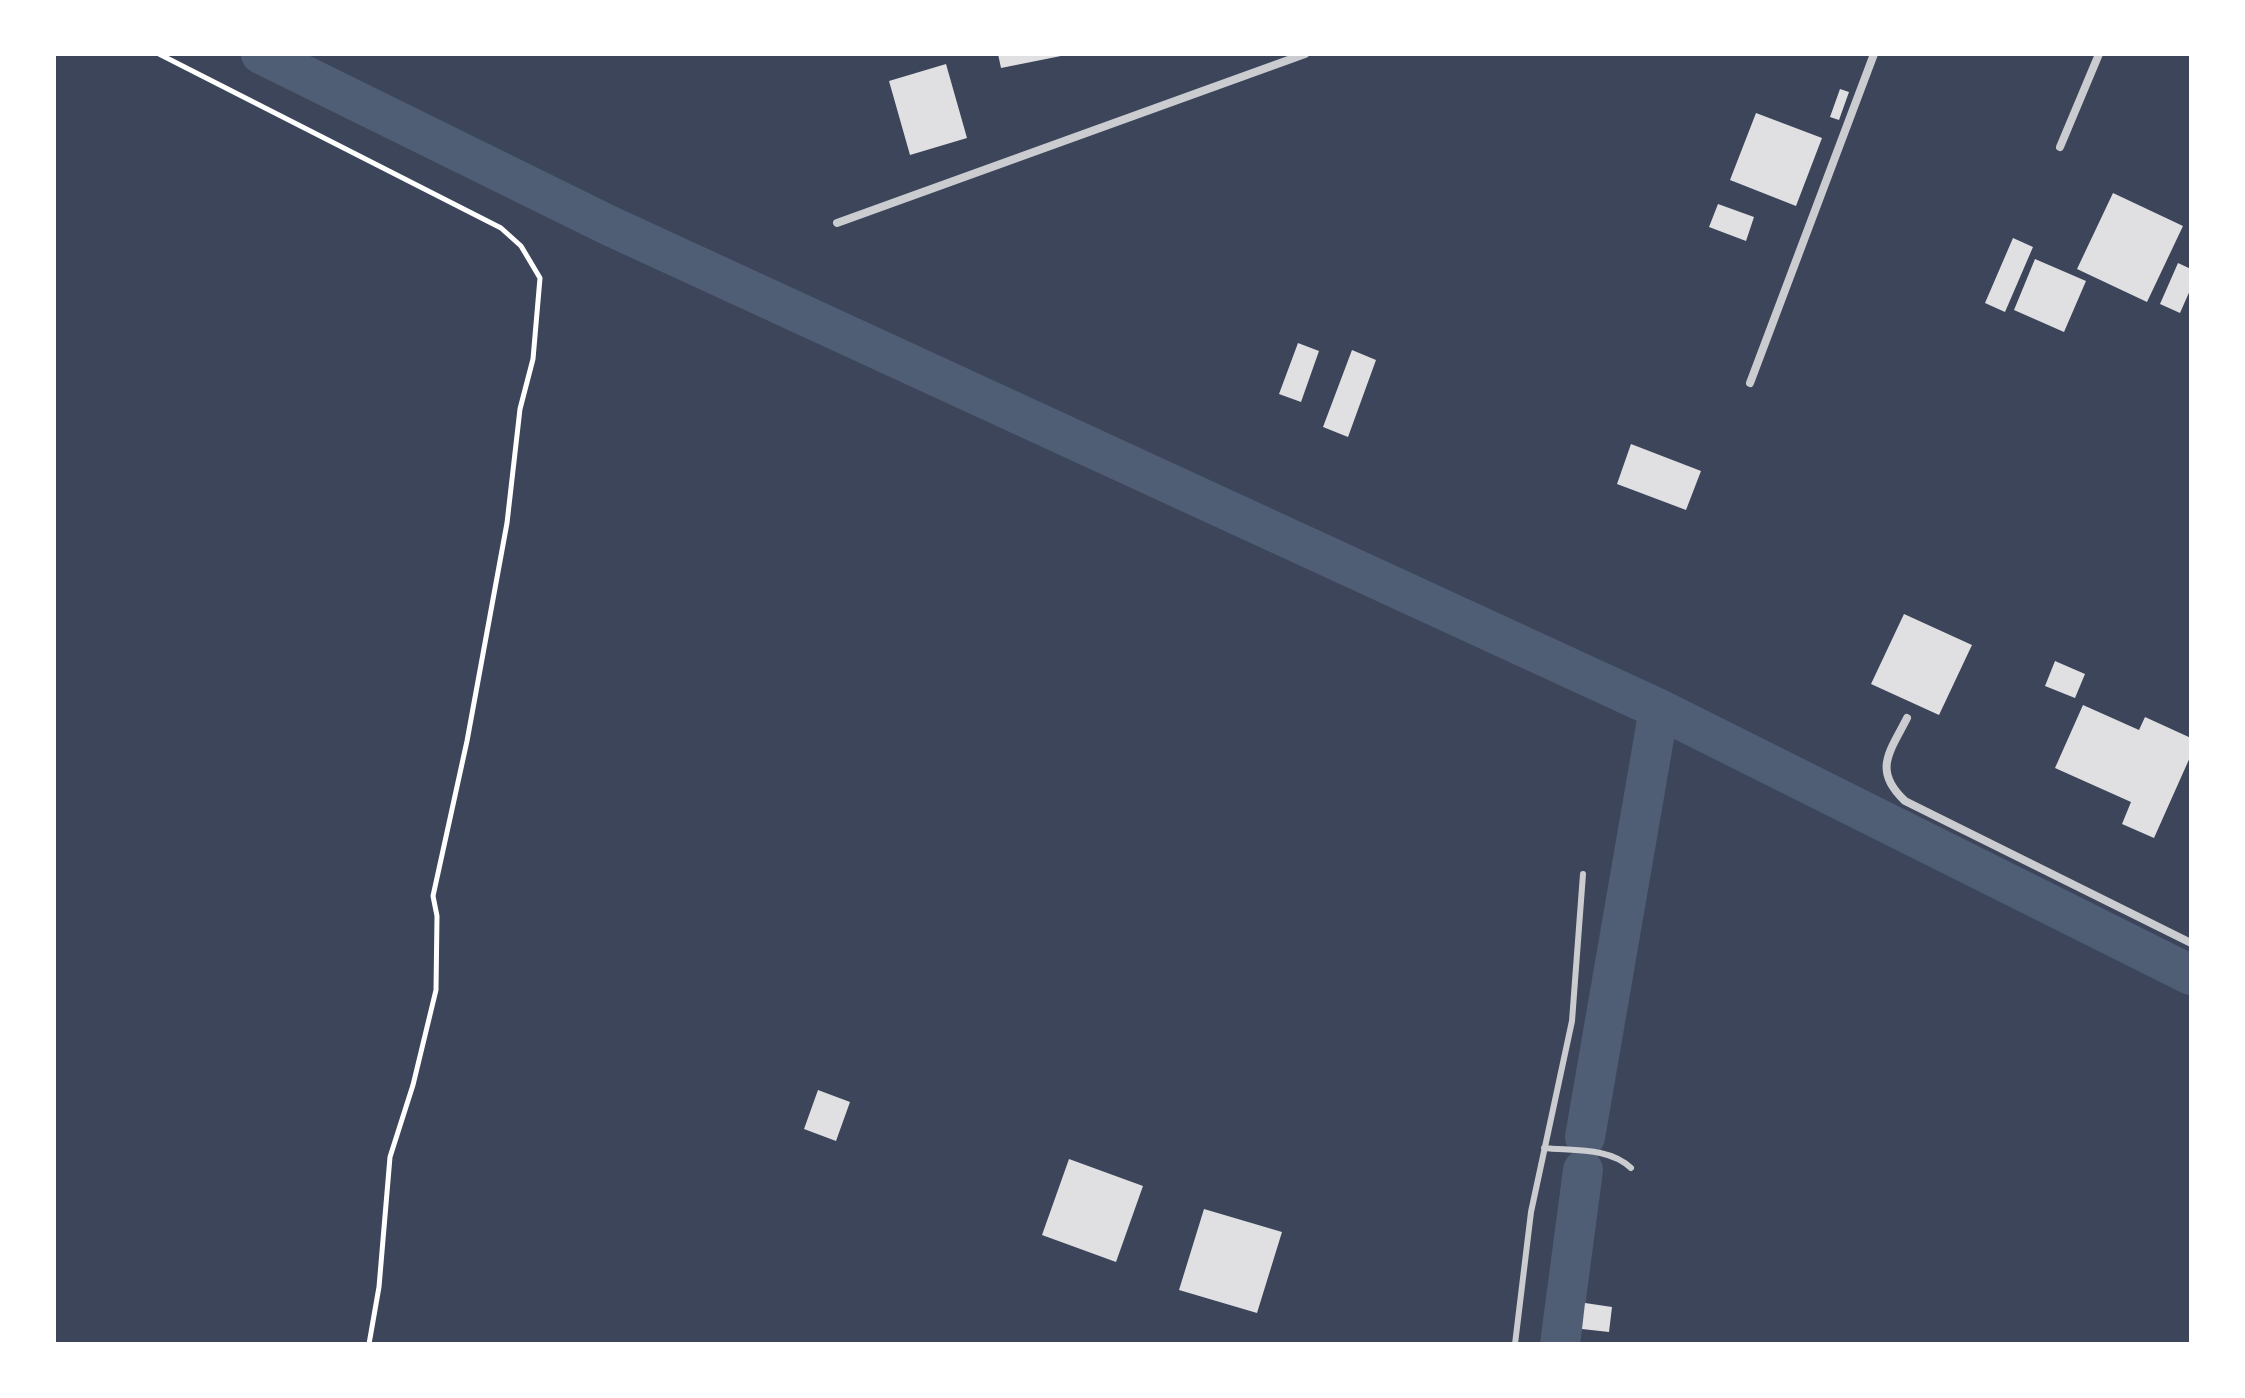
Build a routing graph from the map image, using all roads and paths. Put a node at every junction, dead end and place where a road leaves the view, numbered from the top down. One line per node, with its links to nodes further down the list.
1 (159, 54): 13 (path)
2 (1305, 54): 6 (street)
3 (1874, 54): 7 (street)
4 (2099, 54): 5 (street)
5 (2060, 147)
6 (837, 223)
7 (1750, 383)
8 (1907, 718): 10 (street)
9 (1583, 874): 11 (lane)
10 (2191, 943)
11 (1544, 1148): 12 (lane); 14 (lane)
12 (1631, 1168)
13 (369, 1344)
14 (1515, 1344)

